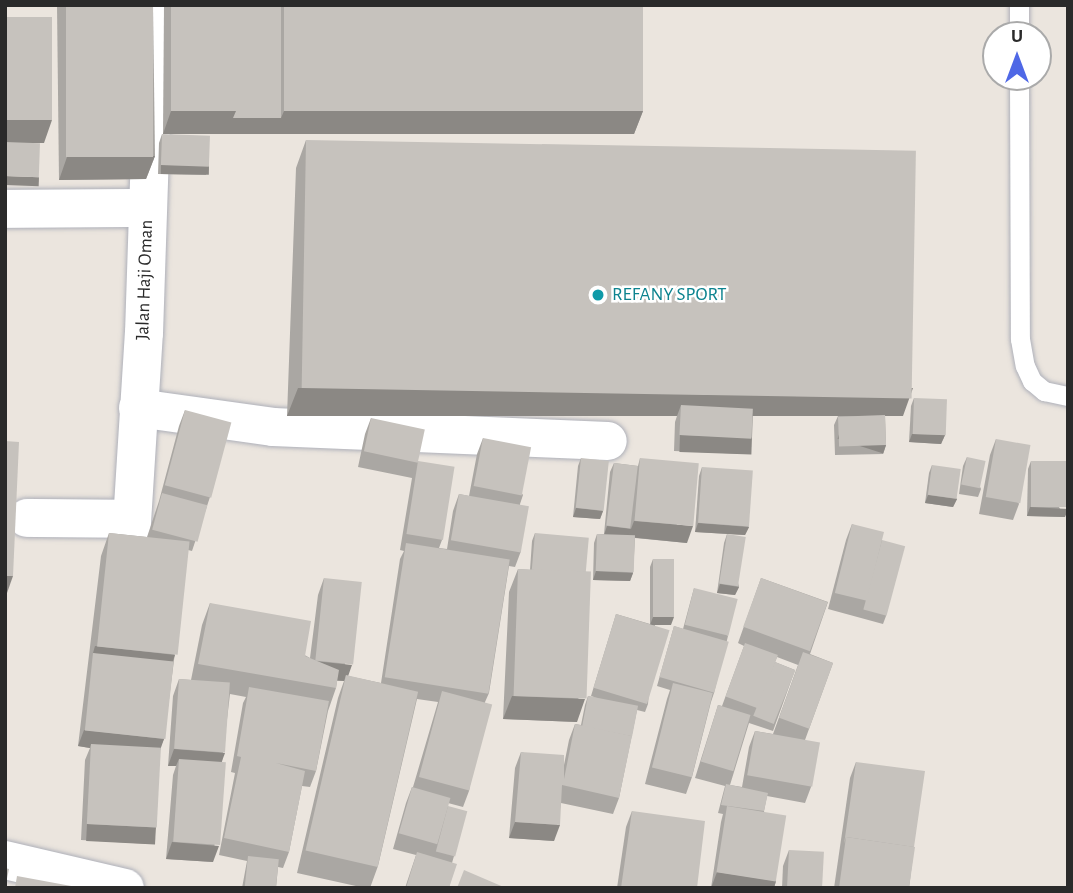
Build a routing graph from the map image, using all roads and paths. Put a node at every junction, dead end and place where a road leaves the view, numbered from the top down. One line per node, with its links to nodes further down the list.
1 (155, 5): 3 (street, Jalan Haji Oman)
2 (1019, 91): 5 (lane)
3 (148, 208): 4 (street); 6 (street, Jalan Haji Oman)
4 (5, 209)
5 (1068, 396)
6 (138, 408): 7 (street); 8 (street, Jalan Haji Oman)
7 (608, 441)
8 (27, 518)
9 (5, 860): 10 (street)
10 (112, 886)

